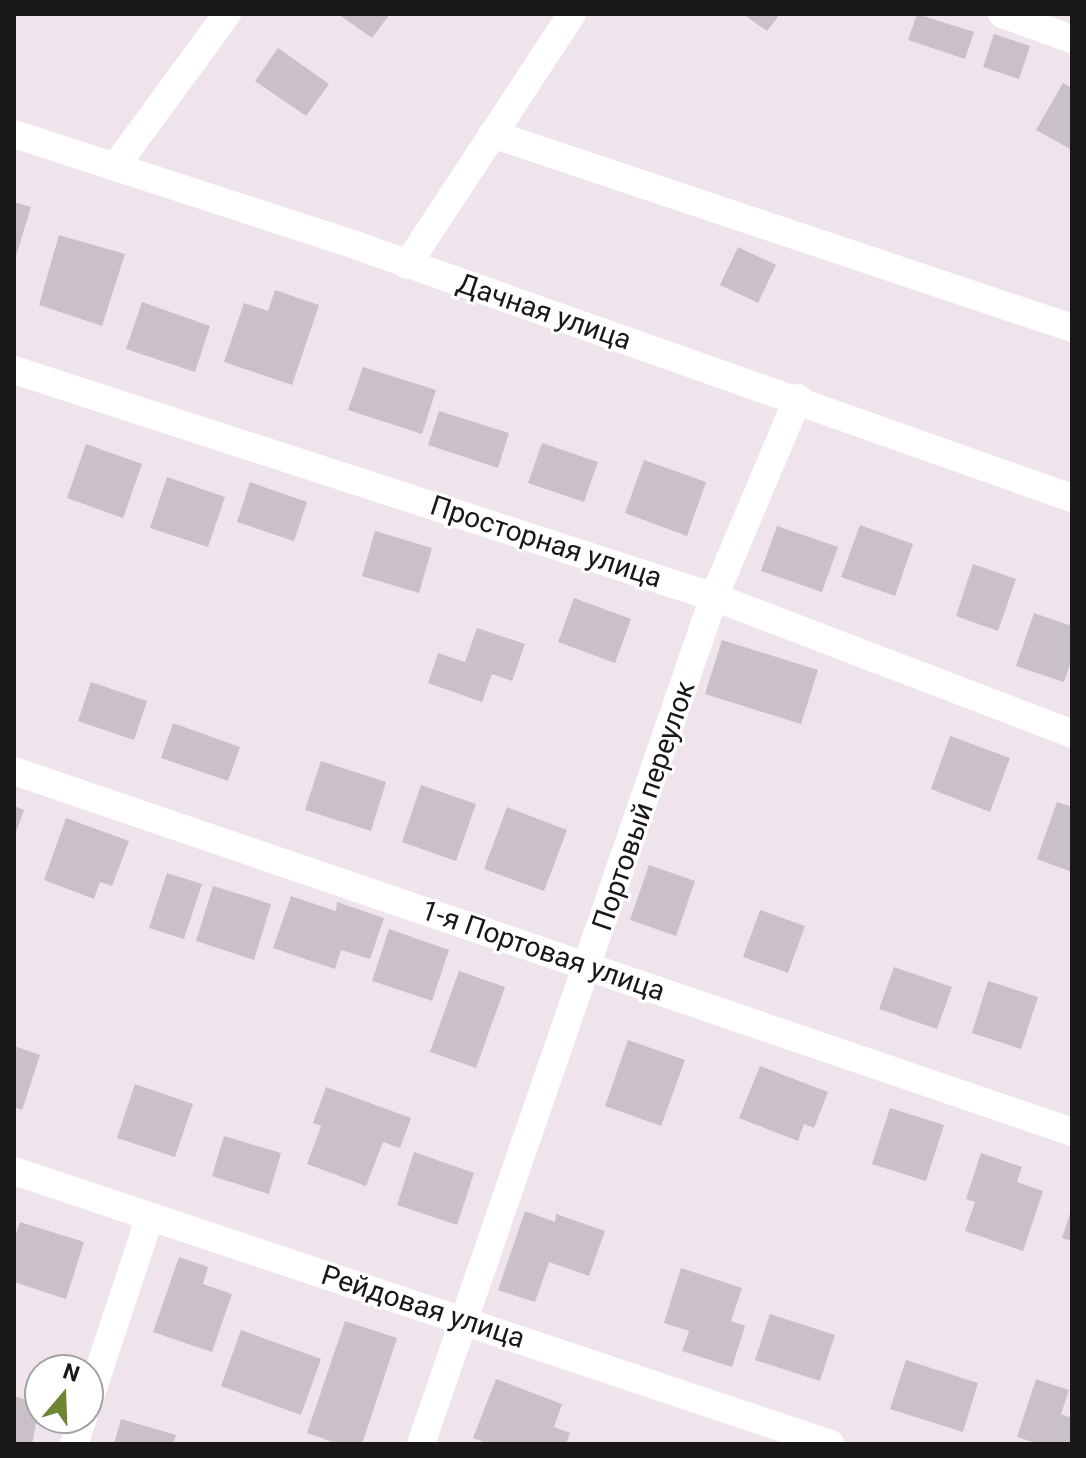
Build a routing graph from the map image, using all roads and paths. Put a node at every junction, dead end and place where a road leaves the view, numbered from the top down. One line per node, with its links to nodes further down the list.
1 (227, 14): 7 (street)
2 (572, 14): 6 (street)
3 (1002, 14): 4 (street)
4 (1072, 39)
5 (14, 134): 7 (street, Дачная улица)
6 (492, 134): 8 (street); 9 (street)
7 (115, 167): 8 (street, Дачная улица)
8 (407, 265): 11 (street, Дачная улица)
9 (1072, 328)
10 (14, 370): 13 (street, Просторная улица)
11 (798, 398): 12 (street, Дачная улица); 13 (street, Портовый переулок)
12 (1072, 498)
13 (714, 597): 14 (street, Просторная улица); 16 (street, Портовый переулок)
14 (1072, 734)
15 (14, 771): 16 (street, 1-я Портовая улица)
16 (590, 967): 17 (street, 1-я Портовая улица); 20 (street, Портовый переулок)
17 (1072, 1132)
18 (14, 1171): 19 (street, Рейдовая улица)
19 (150, 1217): 20 (street, Рейдовая улица); 21 (street)
20 (464, 1321): 22 (street, Рейдовая улица); 23 (street, Портовый переулок)
21 (104, 1355)
22 (823, 1443)
23 (421, 1444)

